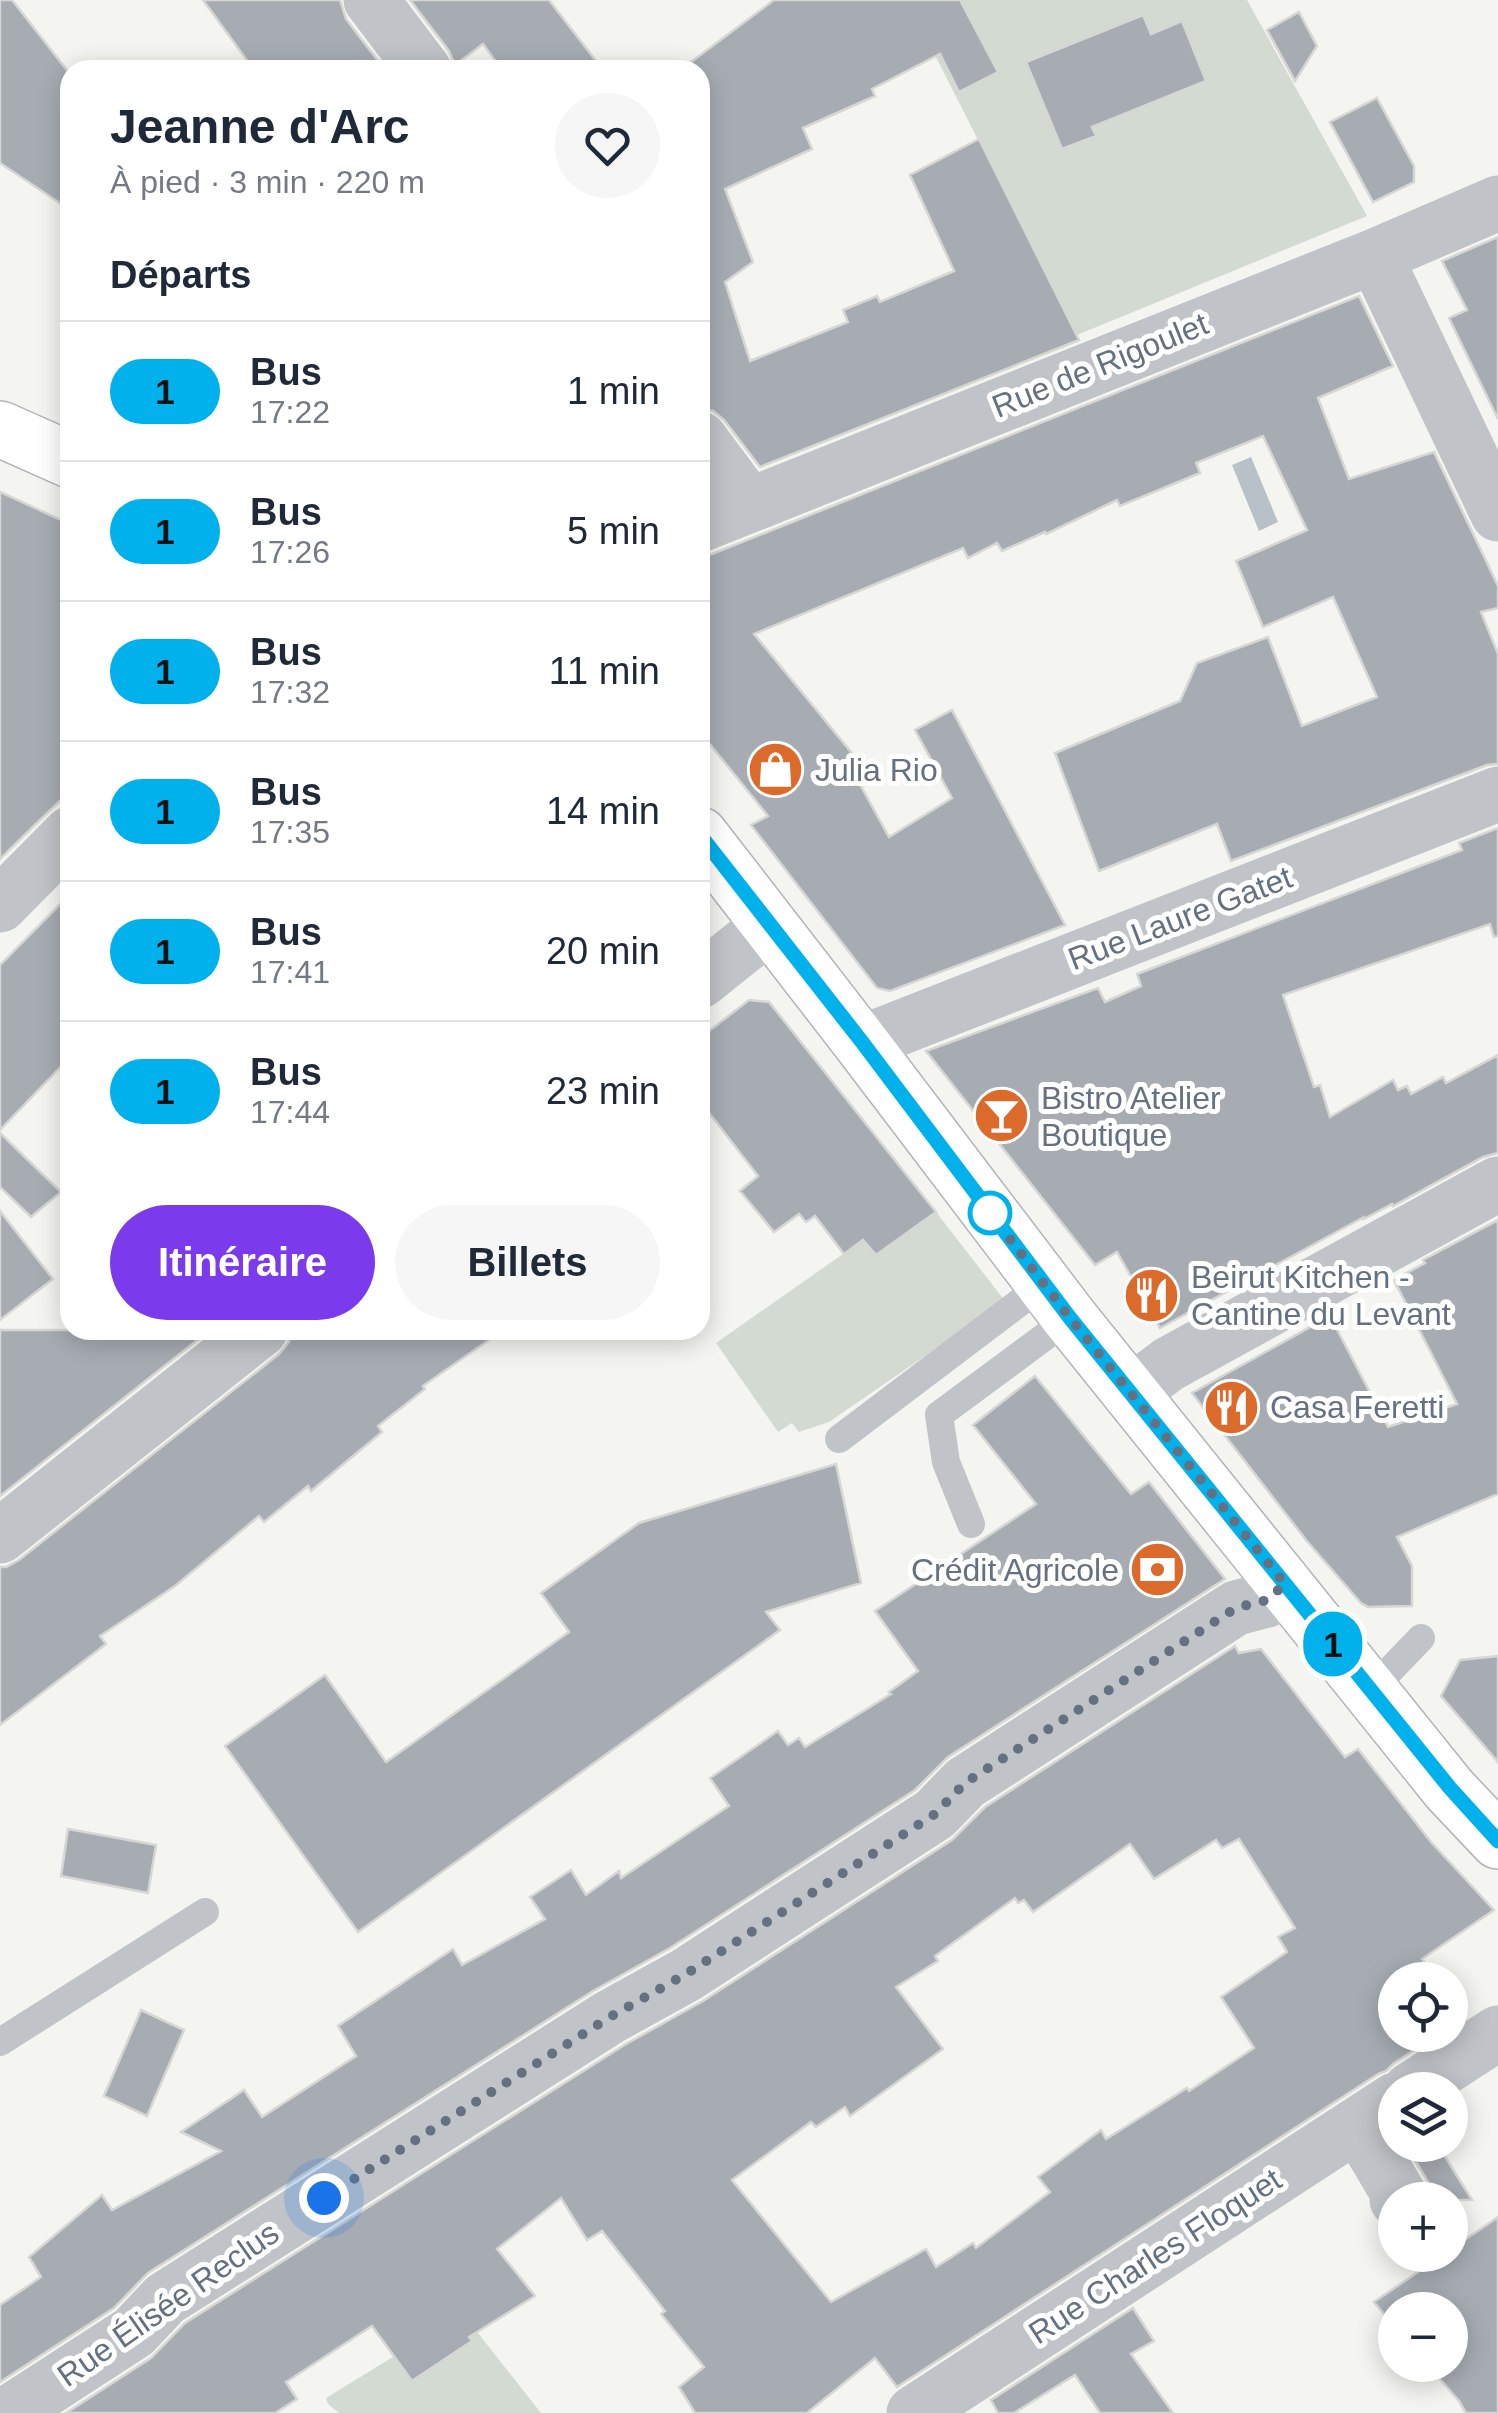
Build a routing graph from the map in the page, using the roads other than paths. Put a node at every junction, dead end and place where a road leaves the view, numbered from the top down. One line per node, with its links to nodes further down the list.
1 (371, 0): 2 (street)
2 (416, 60)
3 (1498, 203): 4 (street, Rue de Rigoulet)
4 (1375, 256): 8 (street); 9 (street, Rue de Rigoulet)
5 (0, 430): 6 (main road)
6 (60, 456)
7 (710, 471): 9 (street)
8 (1498, 514)
9 (724, 515)
10 (1498, 794): 16 (street, Rue Laure Gatet)
11 (60, 844): 13 (street)
12 (710, 848): 14 (main road)
13 (0, 906)
14 (770, 925): 15 (street); 16 (main road)
15 (710, 974)
16 (862, 1042): 18 (main road)
17 (1498, 1184): 20 (street)
18 (1057, 1301): 20 (main road); 21 (lane); 22 (lane)
19 (247, 1340): 23 (street)
20 (1130, 1393): 24 (main road)
21 (839, 1439)
22 (971, 1524)
23 (0, 1536)
24 (1285, 1584): 26 (main road); 34 (street, Rue Élisée Reclus)
25 (1421, 1638): 26 (lane)
26 (1371, 1690): 27 (main road)
27 (1498, 1841)
28 (205, 1912): 30 (lane)
29 (1498, 2033): 31 (street)
30 (0, 2042)
31 (1438, 2072)
32 (1374, 2130): 33 (street); 35 (street, Rue Charles Floquet)
33 (1395, 2182)
34 (9, 2413)
35 (914, 2413)

